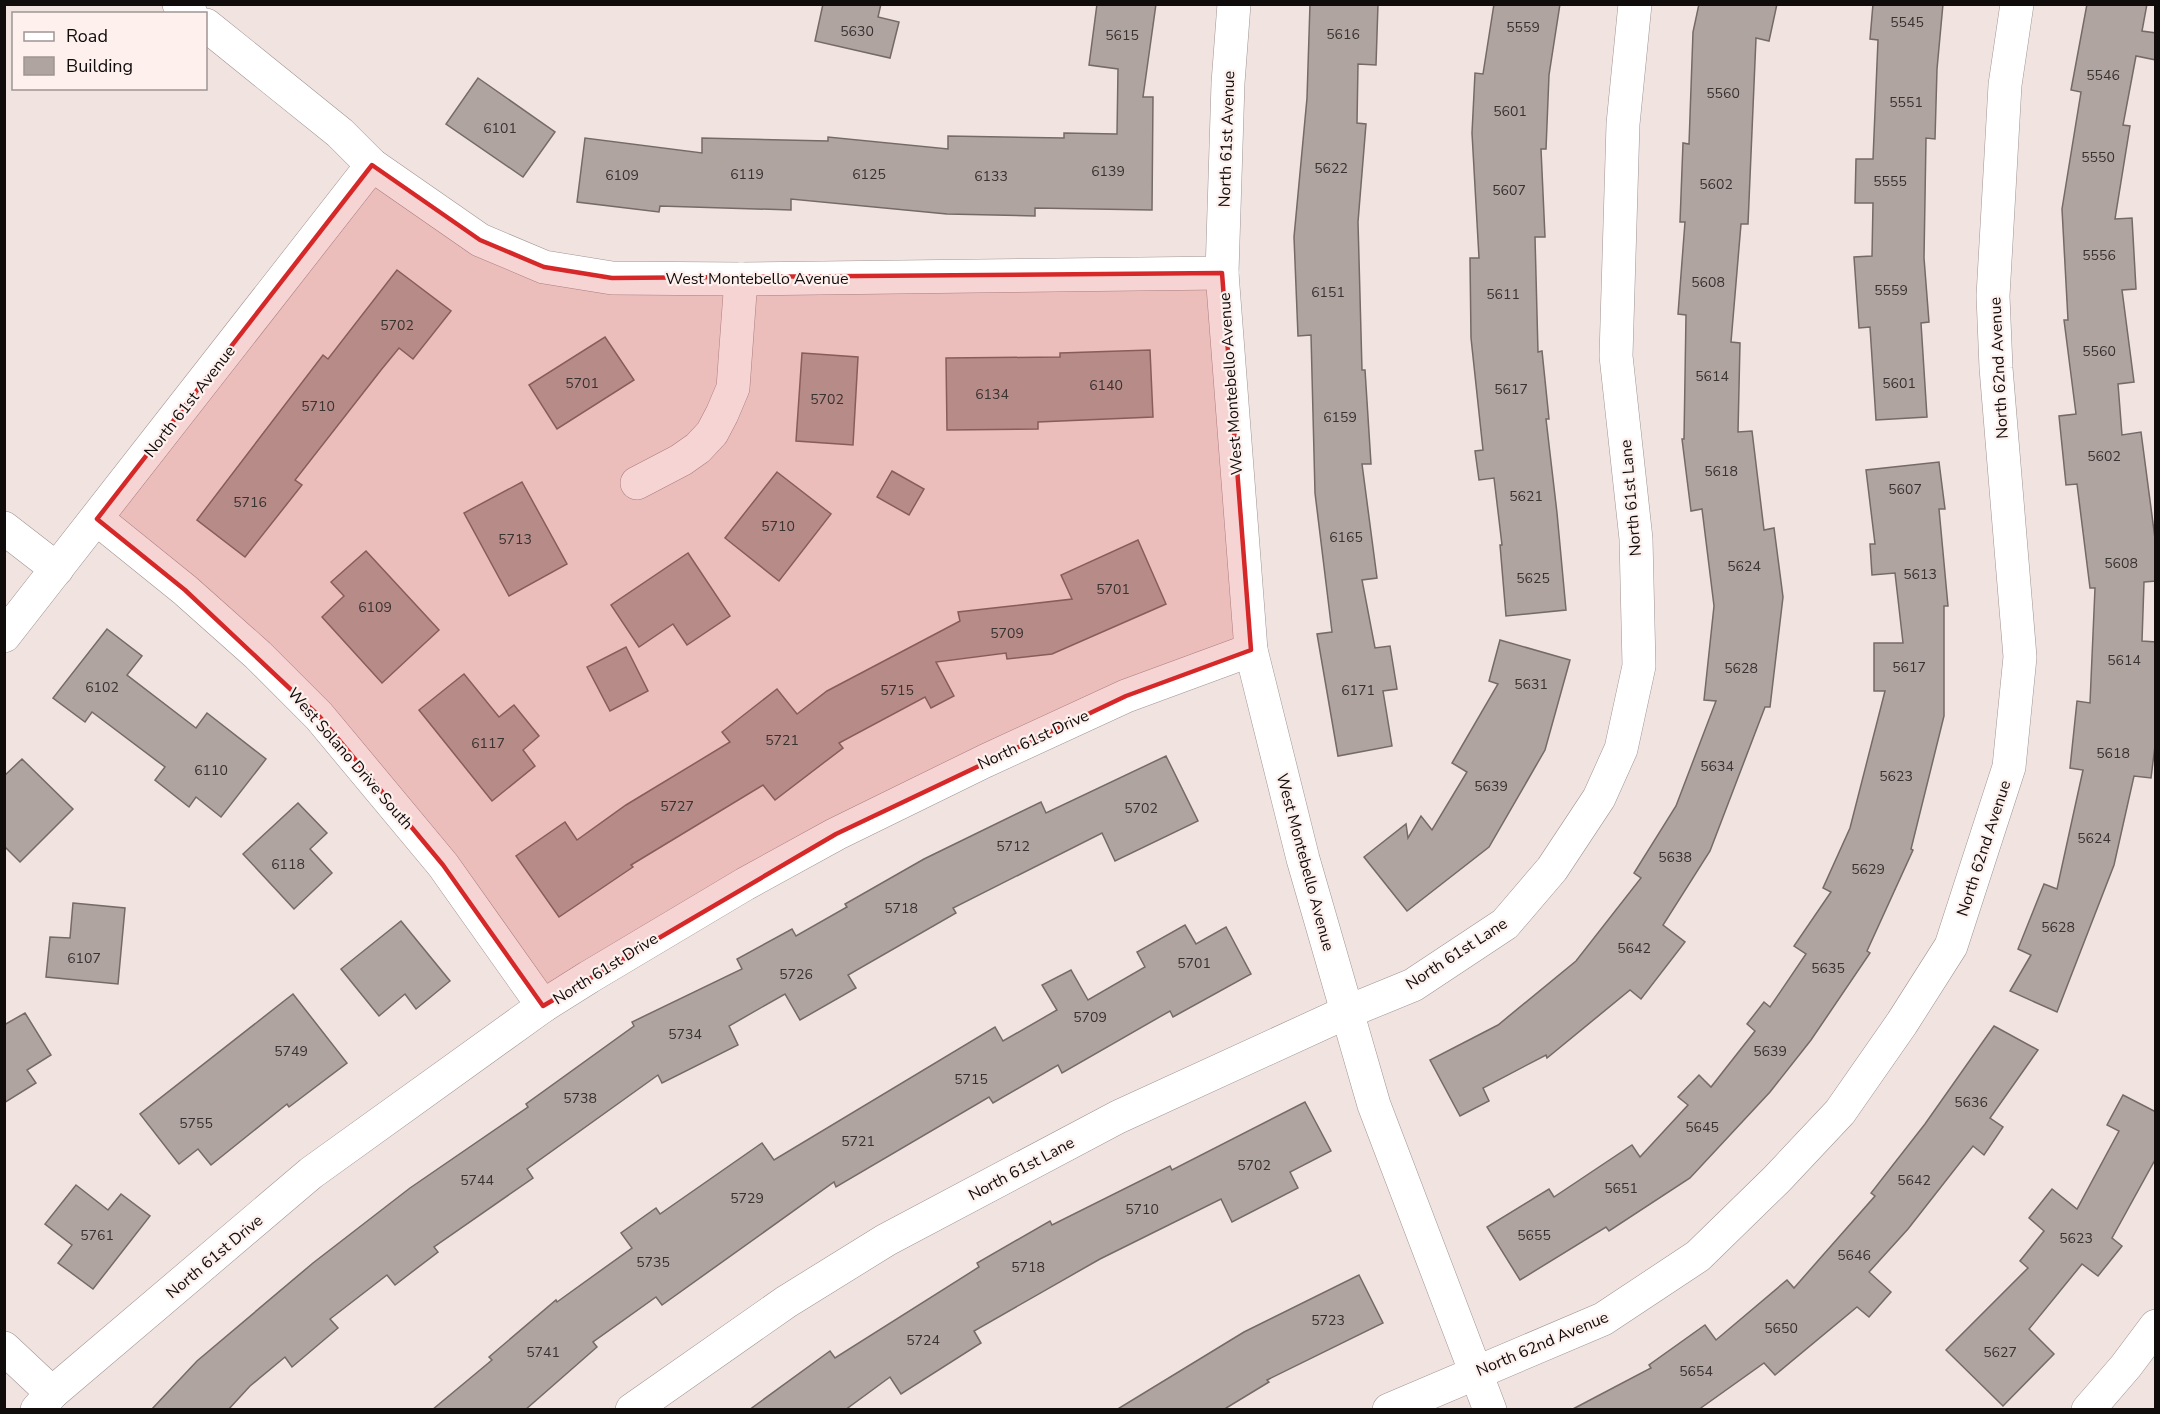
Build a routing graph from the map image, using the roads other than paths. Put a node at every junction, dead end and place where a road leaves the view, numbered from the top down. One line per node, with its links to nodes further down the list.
1 (1234, 4): 6 (street, North 61st Avenue)
2 (1635, 4): 15 (street, North 61st Lane)
3 (2017, 4): 18 (street, North 62nd Avenue)
4 (207, 26): 5 (street, West Montebello Avenue)
5 (372, 165): 7 (street, West Montebello Avenue); 9 (street, North 61st Avenue)
6 (1222, 273): 7 (street, West Montebello Avenue); 13 (street, West Montebello Avenue)
7 (741, 279): 8 (street)
8 (637, 483)
9 (97, 519): 11 (street, North 61st Avenue); 14 (street, West Solano Drive South)
10 (4, 528): 11 (street)
11 (57, 569): 12 (street, North 61st Avenue)
12 (4, 636)
13 (1251, 650): 14 (street, North 61st Drive); 15 (street, West Montebello Avenue)
14 (543, 1006): 19 (street, North 61st Drive)
15 (1347, 1012): 18 (street, West Montebello Avenue); 20 (street, North 61st Lane)
16 (2156, 1326): 23 (street)
17 (4, 1347): 19 (street)
18 (1474, 1372): 21 (street, North 62nd Avenue); 22 (street, West Montebello Avenue)
19 (44, 1401)
20 (632, 1410)
21 (1389, 1410)
22 (1490, 1410)
23 (2088, 1410)

